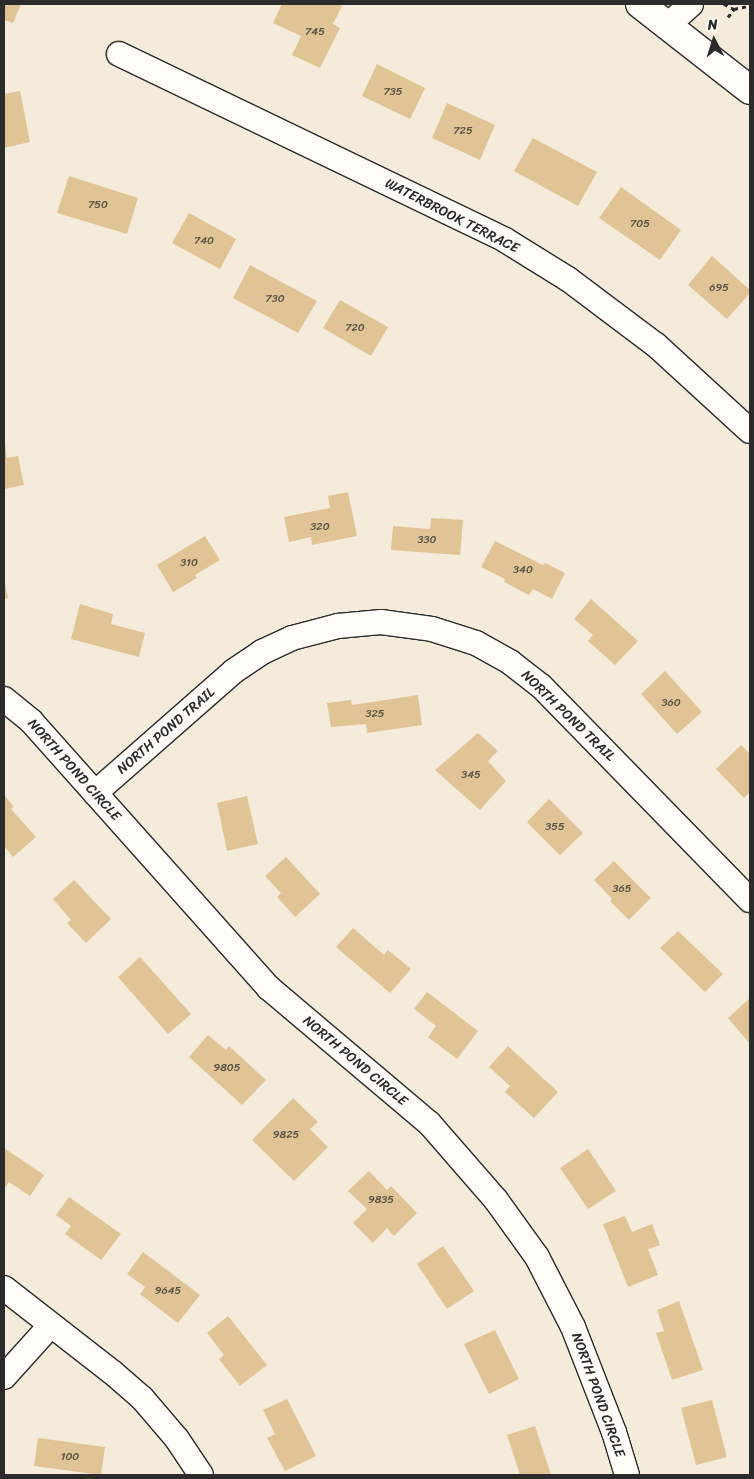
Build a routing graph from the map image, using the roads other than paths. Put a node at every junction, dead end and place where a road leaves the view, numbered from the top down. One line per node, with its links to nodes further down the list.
1 (640, 4): 3 (main road)
2 (691, 4): 3 (street)
3 (673, 14): 5 (main road)
4 (119, 54): 6 (street, WATERBROOK TERRACE)
5 (750, 90)
6 (750, 431)
7 (4, 699): 8 (street, NORTH POND CIRCLE)
8 (95, 793): 9 (street, NORTH POND TRAIL); 14 (street, NORTH POND CIRCLE)
9 (750, 900)
10 (4, 1288): 11 (street)
11 (50, 1326): 12 (street); 13 (street)
12 (4, 1377)
13 (202, 1475)
14 (627, 1475)

